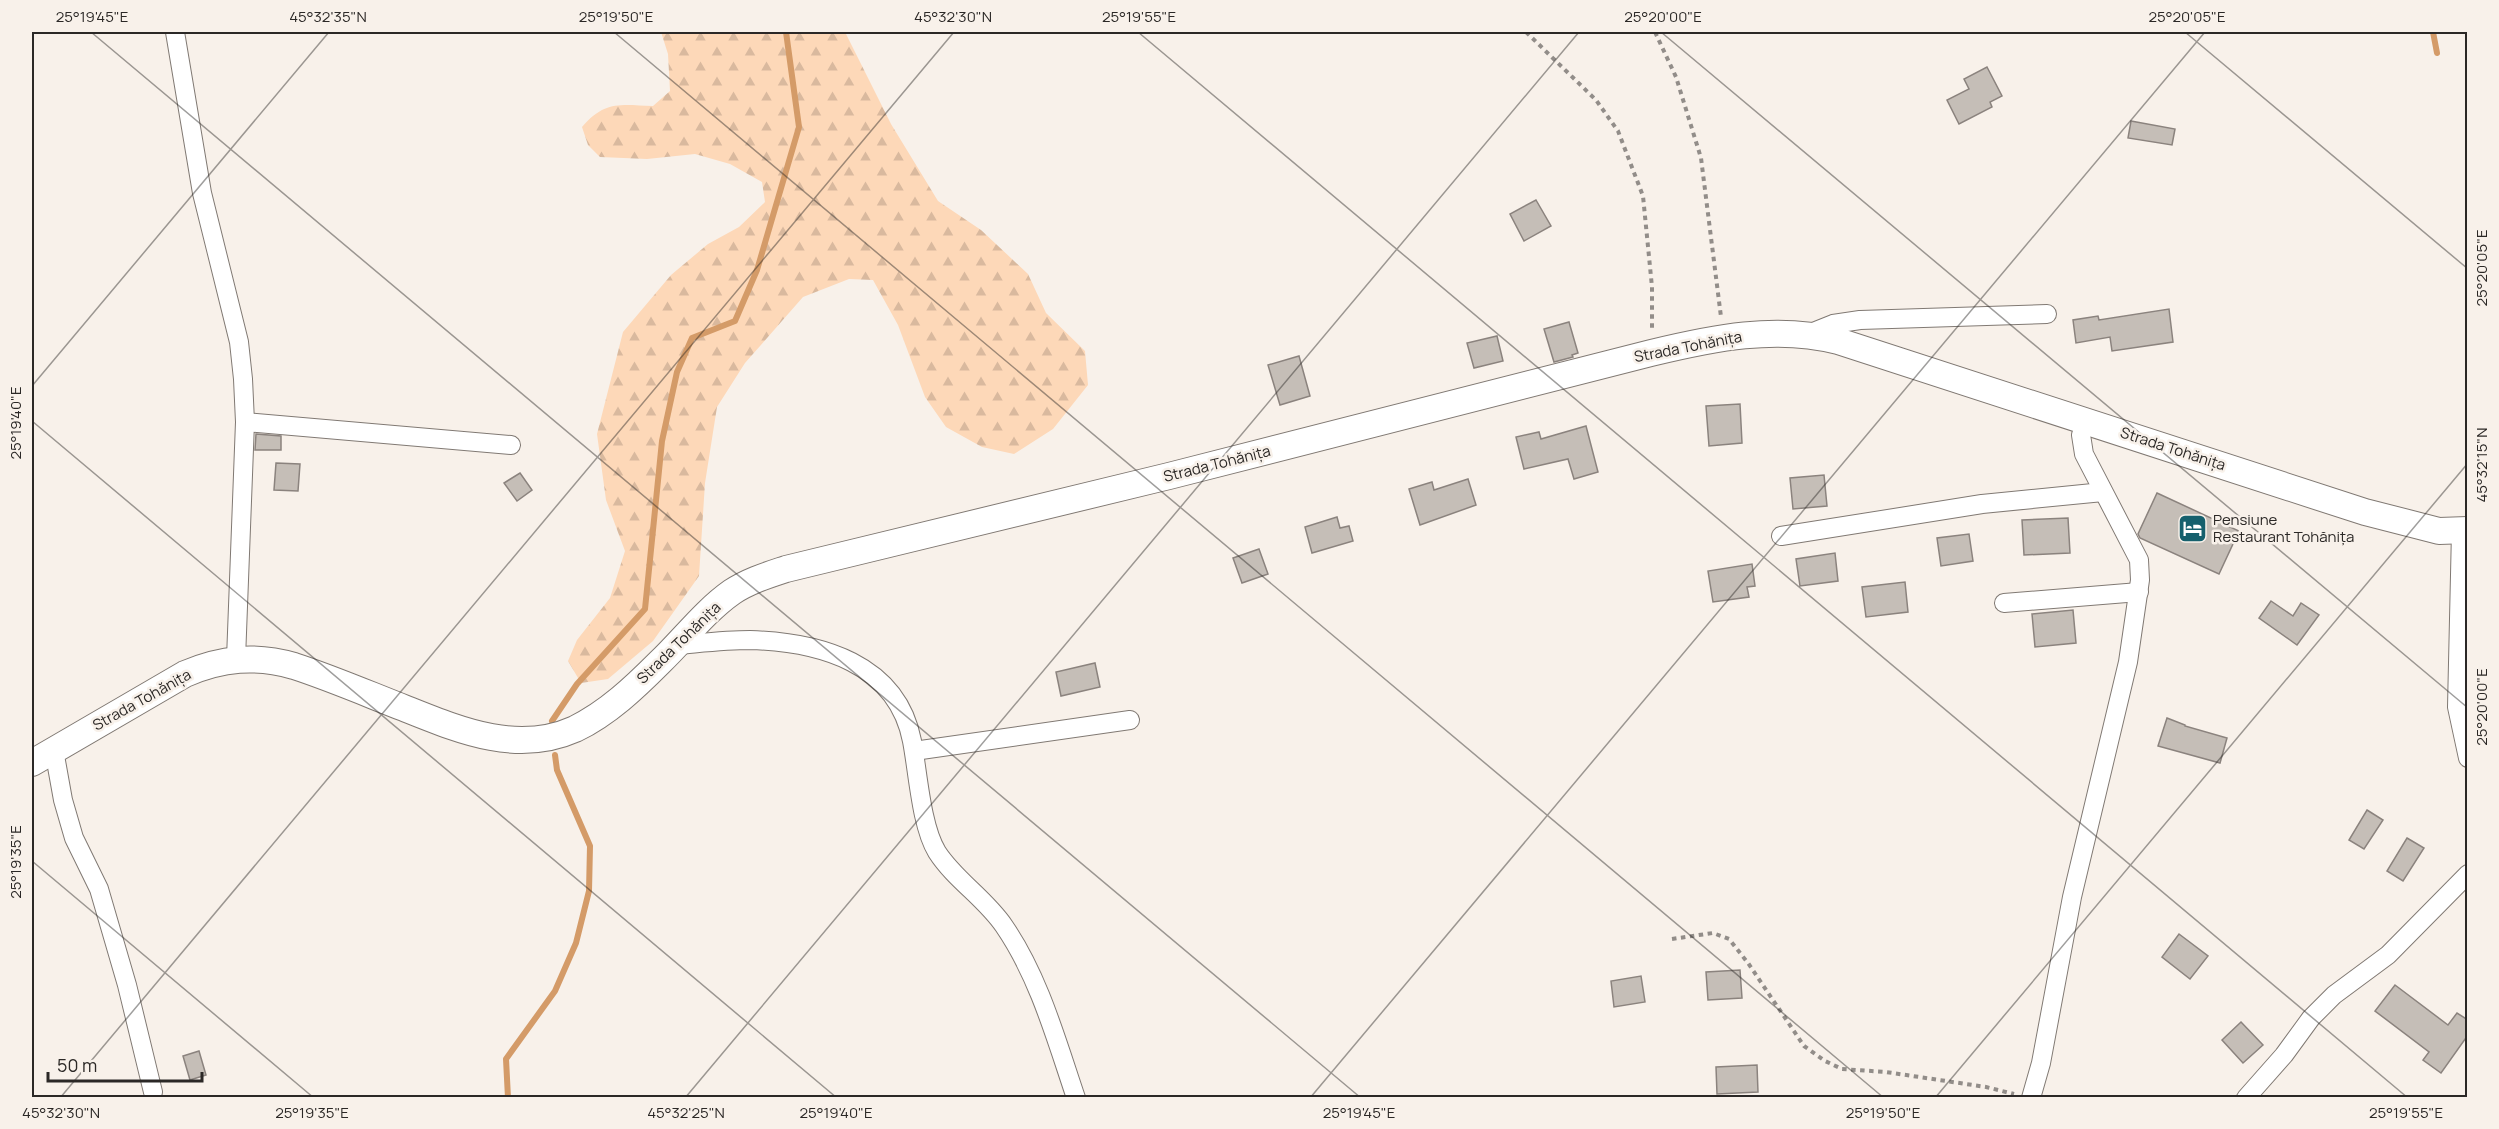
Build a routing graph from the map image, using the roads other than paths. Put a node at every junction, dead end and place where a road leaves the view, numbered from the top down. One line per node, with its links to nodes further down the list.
1 (175, 32): 5 (street)
2 (2047, 314): 3 (street)
3 (1807, 334): 4 (main road, Strada Tohănița); 12 (main road, Strada Tohănița)
4 (2087, 421): 7 (street); 8 (main road, Strada Tohănița)
5 (245, 422): 6 (street); 13 (street)
6 (511, 445)
7 (2103, 492): 9 (street); 10 (street)
8 (2464, 530): 17 (street)
9 (1781, 536)
10 (2139, 592): 11 (street); 21 (street)
11 (2004, 603)
12 (677, 645): 13 (main road, Strada Tohănița); 16 (street)
13 (236, 659): 15 (main road, Strada Tohănița)
14 (1130, 720): 16 (street)
15 (54, 750): 18 (main road, Strada Tohănița); 20 (street)
16 (914, 751): 22 (street)
17 (2468, 758)
18 (32, 763)
19 (2468, 874): 23 (street)
20 (153, 1092)
21 (2024, 1096)
22 (1076, 1098)
23 (2246, 1098)

